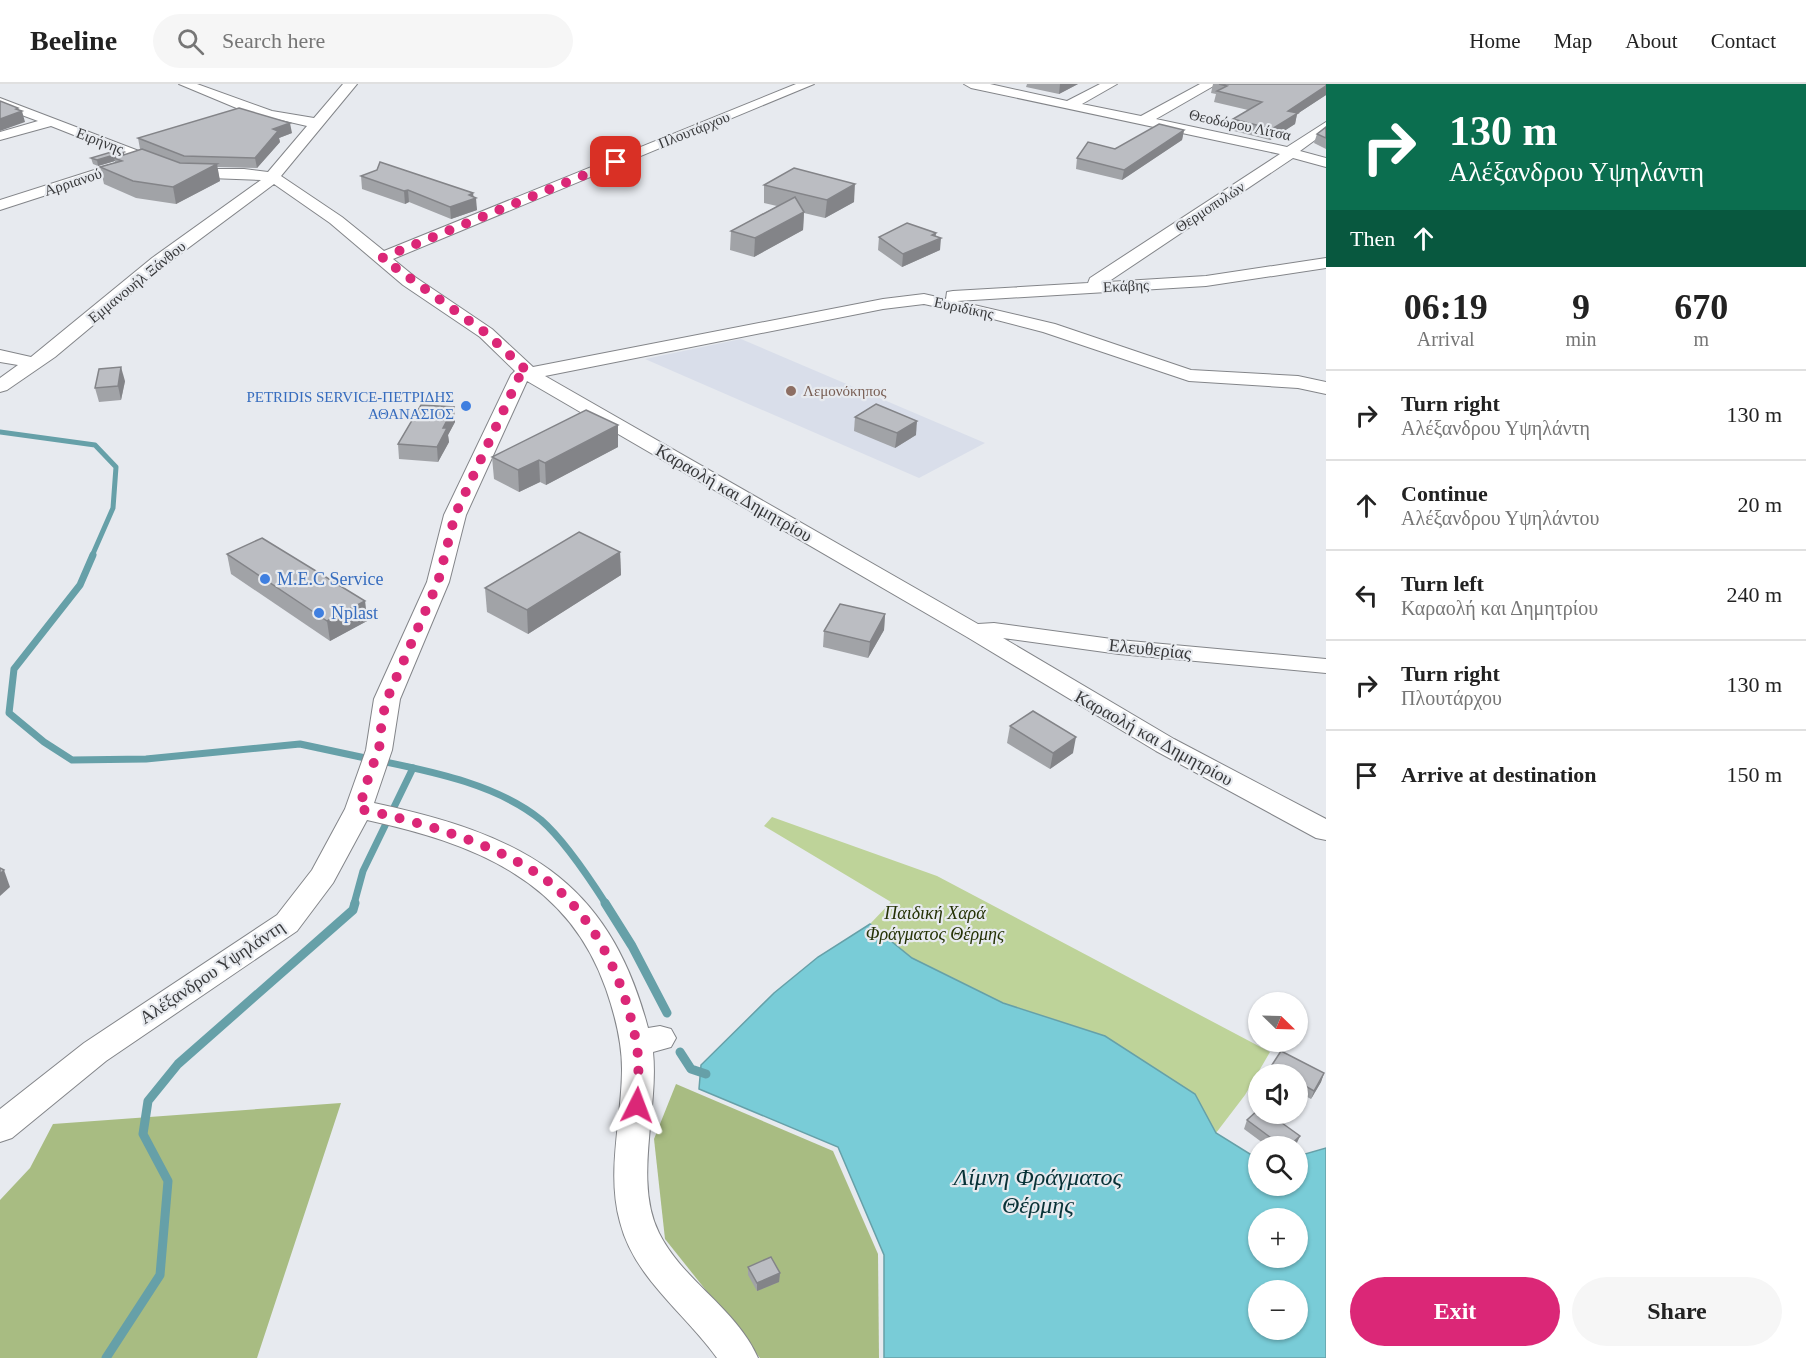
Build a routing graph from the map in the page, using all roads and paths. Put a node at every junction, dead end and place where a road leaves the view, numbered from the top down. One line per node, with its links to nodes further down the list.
1 (186, 84): 11 (street)
2 (350, 84): 11 (street)
3 (807, 84): 19 (street, Πλουτάρχου)
4 (971, 84): 8 (street, Θεοδώρου Λίτσα)
5 (1110, 84): 8 (street)
6 (1210, 84): 9 (street)
7 (0, 102): 10 (street, Ειρήνης)
8 (1069, 105): 9 (street, Θεοδώρου Λίτσα)
9 (1142, 121): 14 (street, Θεοδώρου Λίτσα)
10 (51, 122): 13 (street); 15 (street, Ειρήνης)
11 (319, 123): 17 (street)
12 (1326, 126): 14 (street, Θερμοπυλών)
13 (0, 135)
14 (1290, 152): 16 (street, Θεοδώρου Λίτσα); 21 (street, Θερμοπυλών)
15 (146, 158): 17 (street, Ειρήνης); 18 (street, Αρριανού)
16 (1326, 163)
17 (273, 177): 19 (street, Καραολή και Δημητρίου); 24 (street, Εμμανουήλ Ξάνθου)
18 (4, 200)
19 (382, 258): 25 (street, Καραολή και Δημητρίου)
20 (1326, 263): 21 (street, Εκάβης)
21 (1096, 288): 22 (street, Εκάβης)
22 (924, 299): 25 (street, Ευριδίκης); 27 (street, Ευριδίκης)
23 (0, 356): 24 (street)
24 (34, 363): 26 (street, Εμμανουήλ Ξάνθου)
25 (528, 372): 28 (street, Καραολή και Δημητρίου); 30 (street, Αλέξανδρου Υψηλάντη)
26 (0, 386)
27 (1326, 387)
28 (975, 632): 29 (street, Ελευθερίας); 31 (street, Καραολή και Δημητρίου)
29 (1326, 666)
30 (359, 809): 32 (street, Αλέξανδρου Υψηλάντη); 33 (street)
31 (1326, 831)
32 (0, 1128)
33 (739, 1358)

